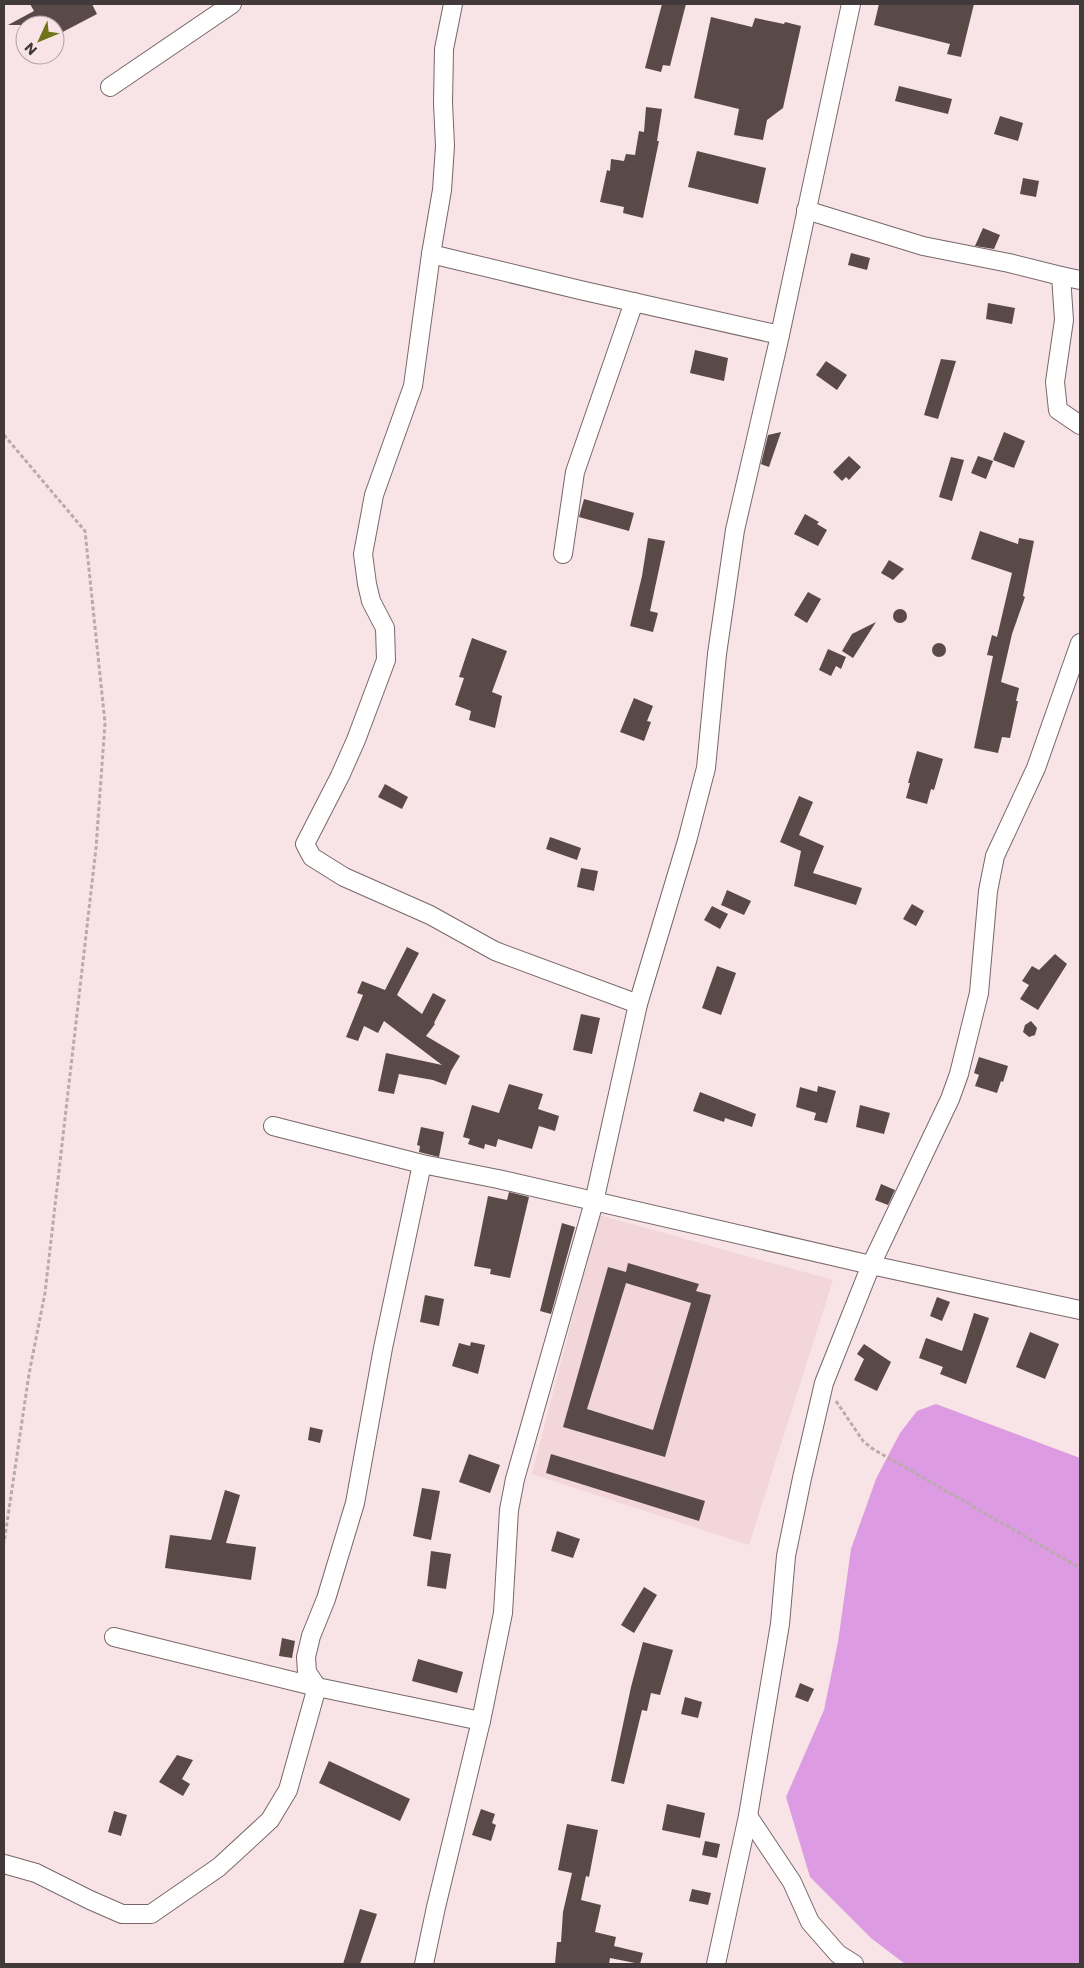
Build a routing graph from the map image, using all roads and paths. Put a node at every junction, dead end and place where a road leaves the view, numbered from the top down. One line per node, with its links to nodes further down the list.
1 (232, 4): 4 (street)
2 (453, 4): 6 (street)
3 (851, 4): 5 (street)
4 (110, 87)
5 (806, 210): 7 (street); 10 (street)
6 (430, 254): 9 (street); 15 (street)
7 (1061, 276): 8 (street); 11 (street)
8 (1080, 280)
9 (634, 302): 10 (street); 13 (street)
10 (780, 335): 15 (street)
11 (1080, 425)
12 (4, 435): 22 (path)
13 (563, 554)
14 (1080, 643): 19 (street)
15 (638, 1004): 18 (street)
16 (273, 1126): 17 (street)
17 (422, 1164): 18 (street); 25 (street)
18 (594, 1202): 19 (street); 26 (street)
19 (871, 1265): 20 (street); 21 (street)
20 (1080, 1310)
21 (824, 1383): 23 (path); 27 (street)
22 (4, 1543)
23 (1080, 1568)
24 (114, 1637): 25 (street)
25 (317, 1687): 26 (street); 28 (street)
26 (481, 1721): 29 (street)
27 (748, 1816): 30 (street); 31 (street)
28 (4, 1864)
29 (424, 1964)
30 (716, 1964)
31 (854, 1964)

